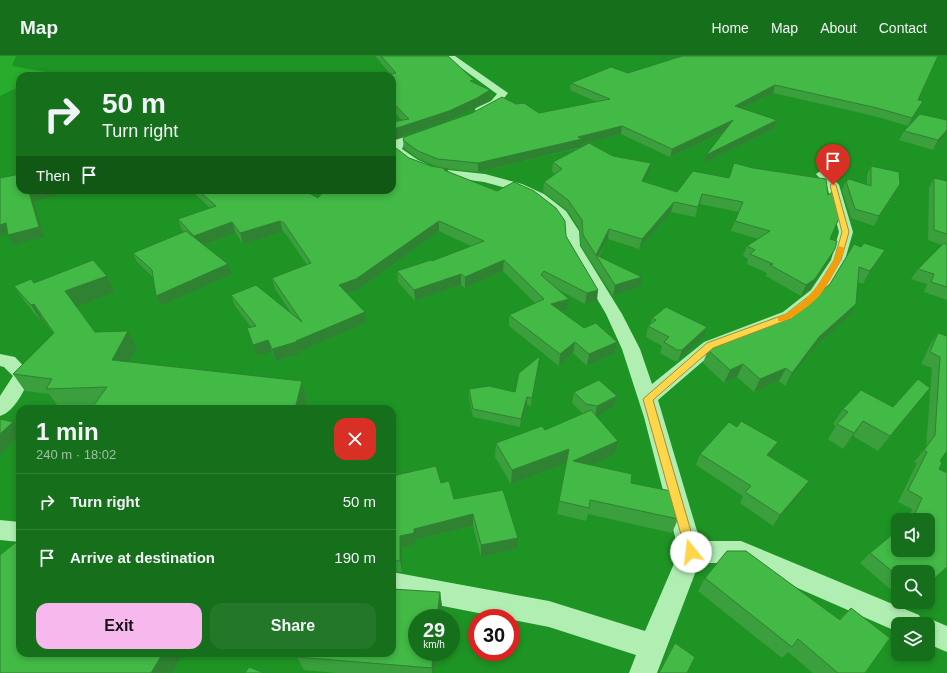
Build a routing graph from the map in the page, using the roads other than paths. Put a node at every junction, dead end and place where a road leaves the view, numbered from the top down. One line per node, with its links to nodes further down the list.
1 (449, 56): 2 (street)
2 (467, 117)
3 (439, 128): 6 (street)
4 (822, 174): 6 (street)
5 (0, 360): 7 (street)
6 (647, 399): 10 (street)
7 (0, 409)
8 (0, 530): 9 (street)
9 (16, 532)
10 (691, 552): 12 (street); 15 (street)
11 (396, 585): 15 (street)
12 (894, 617)
13 (935, 634): 14 (street)
14 (947, 639)
15 (652, 647): 16 (street)
16 (643, 673)

